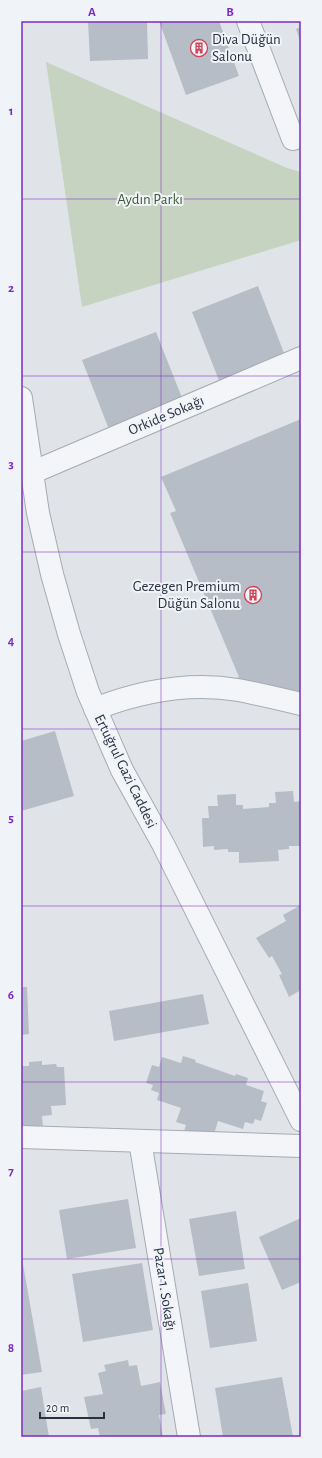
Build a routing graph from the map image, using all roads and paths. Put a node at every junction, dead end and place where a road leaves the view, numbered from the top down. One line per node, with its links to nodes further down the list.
1 (248, 21): 2 (street)
2 (301, 136)
3 (301, 358): 6 (street, Orkide Sokağı)
4 (21, 398): 5 (street, Ertuğrul Gazi Caddesi)
5 (24, 449): 6 (street, Ertuğrul Gazi Caddesi)
6 (32, 473): 8 (street, Ertuğrul Gazi Caddesi)
7 (301, 704): 8 (street)
8 (95, 710): 9 (street, Ertuğrul Gazi Caddesi)
9 (301, 1120)
10 (21, 1137): 11 (street)
11 (140, 1141): 12 (street); 13 (street, Pazar 1. Sokağı)
12 (301, 1146)
13 (189, 1437)

